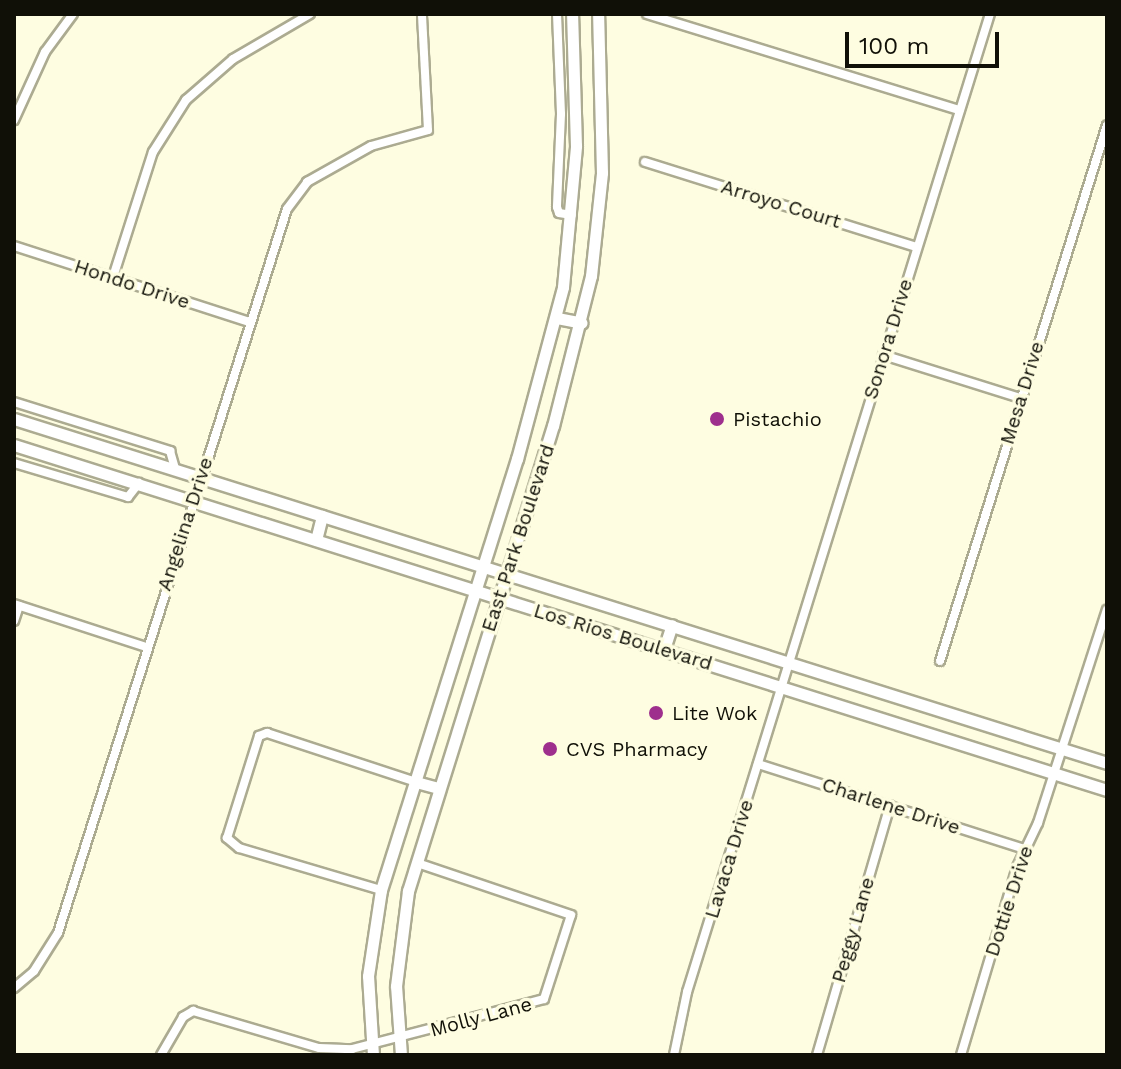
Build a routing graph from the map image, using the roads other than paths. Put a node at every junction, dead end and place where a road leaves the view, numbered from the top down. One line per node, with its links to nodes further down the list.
1 (73, 14): 10 (street)
2 (310, 14): 17 (street)
3 (422, 14): 19 (street, Angelina Drive)
4 (557, 14): 14 (street)
5 (572, 14): 14 (main road, East Park Boulevard)
6 (598, 14): 20 (main road, East Park Boulevard)
7 (647, 14): 9 (street)
8 (990, 14): 9 (street, Sonora Drive)
9 (960, 110): 16 (street, Sonora Drive)
10 (14, 120)
11 (1107, 125): 12 (street, Mesa Drive)
12 (1103, 154): 22 (street, Mesa Drive)
13 (645, 162): 16 (street, Arroyo Court)
14 (572, 215): 18 (main road, East Park Boulevard)
15 (14, 246): 17 (street, Hondo Drive)
16 (917, 247): 21 (street, Sonora Drive)
17 (113, 277): 19 (street, Hondo Drive)
18 (557, 318): 20 (main road); 33 (main road, East Park Boulevard)
19 (249, 322): 28 (street, Angelina Drive)
20 (582, 323): 34 (main road, East Park Boulevard)
21 (883, 355): 22 (street); 44 (street, Sonora Drive)
22 (1020, 398): 43 (street, Mesa Drive)
23 (14, 402): 27 (street, Los Rios Boulevard)
24 (14, 419): 27 (main road, Los Rios Boulevard)
25 (14, 445): 29 (main road, Los Rios Boulevard)
26 (14, 463): 29 (street)
27 (175, 469): 28 (main road, Los Rios Boulevard)
28 (200, 477): 30 (street, Angelina Drive); 31 (main road, Los Rios Boulevard)
29 (139, 483): 30 (main road, Los Rios Boulevard)
30 (193, 501): 32 (main road, Los Rios Boulevard); 41 (street, Angelina Drive)
31 (327, 518): 32 (main road); 33 (main road, Los Rios Boulevard)
32 (316, 540): 35 (main road, Los Rios Boulevard)
33 (483, 565): 34 (main road, Los Rios Boulevard); 35 (main road, East Park Boulevard)
34 (507, 573): 36 (main road, East Park Boulevard); 40 (main road, Los Rios Boulevard)
35 (475, 590): 36 (main road, Los Rios Boulevard); 50 (main road, East Park Boulevard)
36 (499, 598): 42 (main road, Los Rios Boulevard); 51 (main road, East Park Boulevard)
37 (16, 605): 39 (street); 41 (street)
38 (1107, 610): 46 (street, Dottie Drive)
39 (14, 621)
40 (672, 625): 42 (main road); 44 (main road, Los Rios Boulevard)
41 (146, 647): 57 (street, Angelina Drive)
42 (664, 649): 45 (main road, Los Rios Boulevard)
43 (940, 661)
44 (787, 663): 45 (street, Lavaca Drive); 46 (main road, Los Rios Boulevard)
45 (781, 686): 48 (street, Lavaca Drive); 49 (main road, Los Rios Boulevard)
46 (1063, 749): 47 (main road, Los Rios Boulevard); 49 (street, Dottie Drive)
47 (1107, 763)
48 (758, 764): 53 (street, Charlene Drive); 62 (street, Lavaca Drive)
49 (1055, 774): 52 (main road, Los Rios Boulevard); 54 (street, Dottie Drive)
50 (416, 782): 51 (main road); 56 (main road, East Park Boulevard); 56 (street)
51 (439, 788): 55 (main road, East Park Boulevard)
52 (1107, 790)
53 (890, 805): 54 (street, Charlene Drive); 63 (street, Peggy Lane)
54 (1024, 849): 64 (street, Dottie Drive)
55 (417, 863): 58 (main road, East Park Boulevard); 58 (street, Molly Lane)
56 (381, 890): 59 (main road, East Park Boulevard)
57 (14, 988)
58 (398, 1039): 59 (street, Molly Lane); 61 (main road, East Park Boulevard)
59 (372, 1051): 60 (street, Molly Lane)
60 (161, 1055)
61 (401, 1055)
62 (674, 1055)
63 (817, 1055)
64 (961, 1055)

